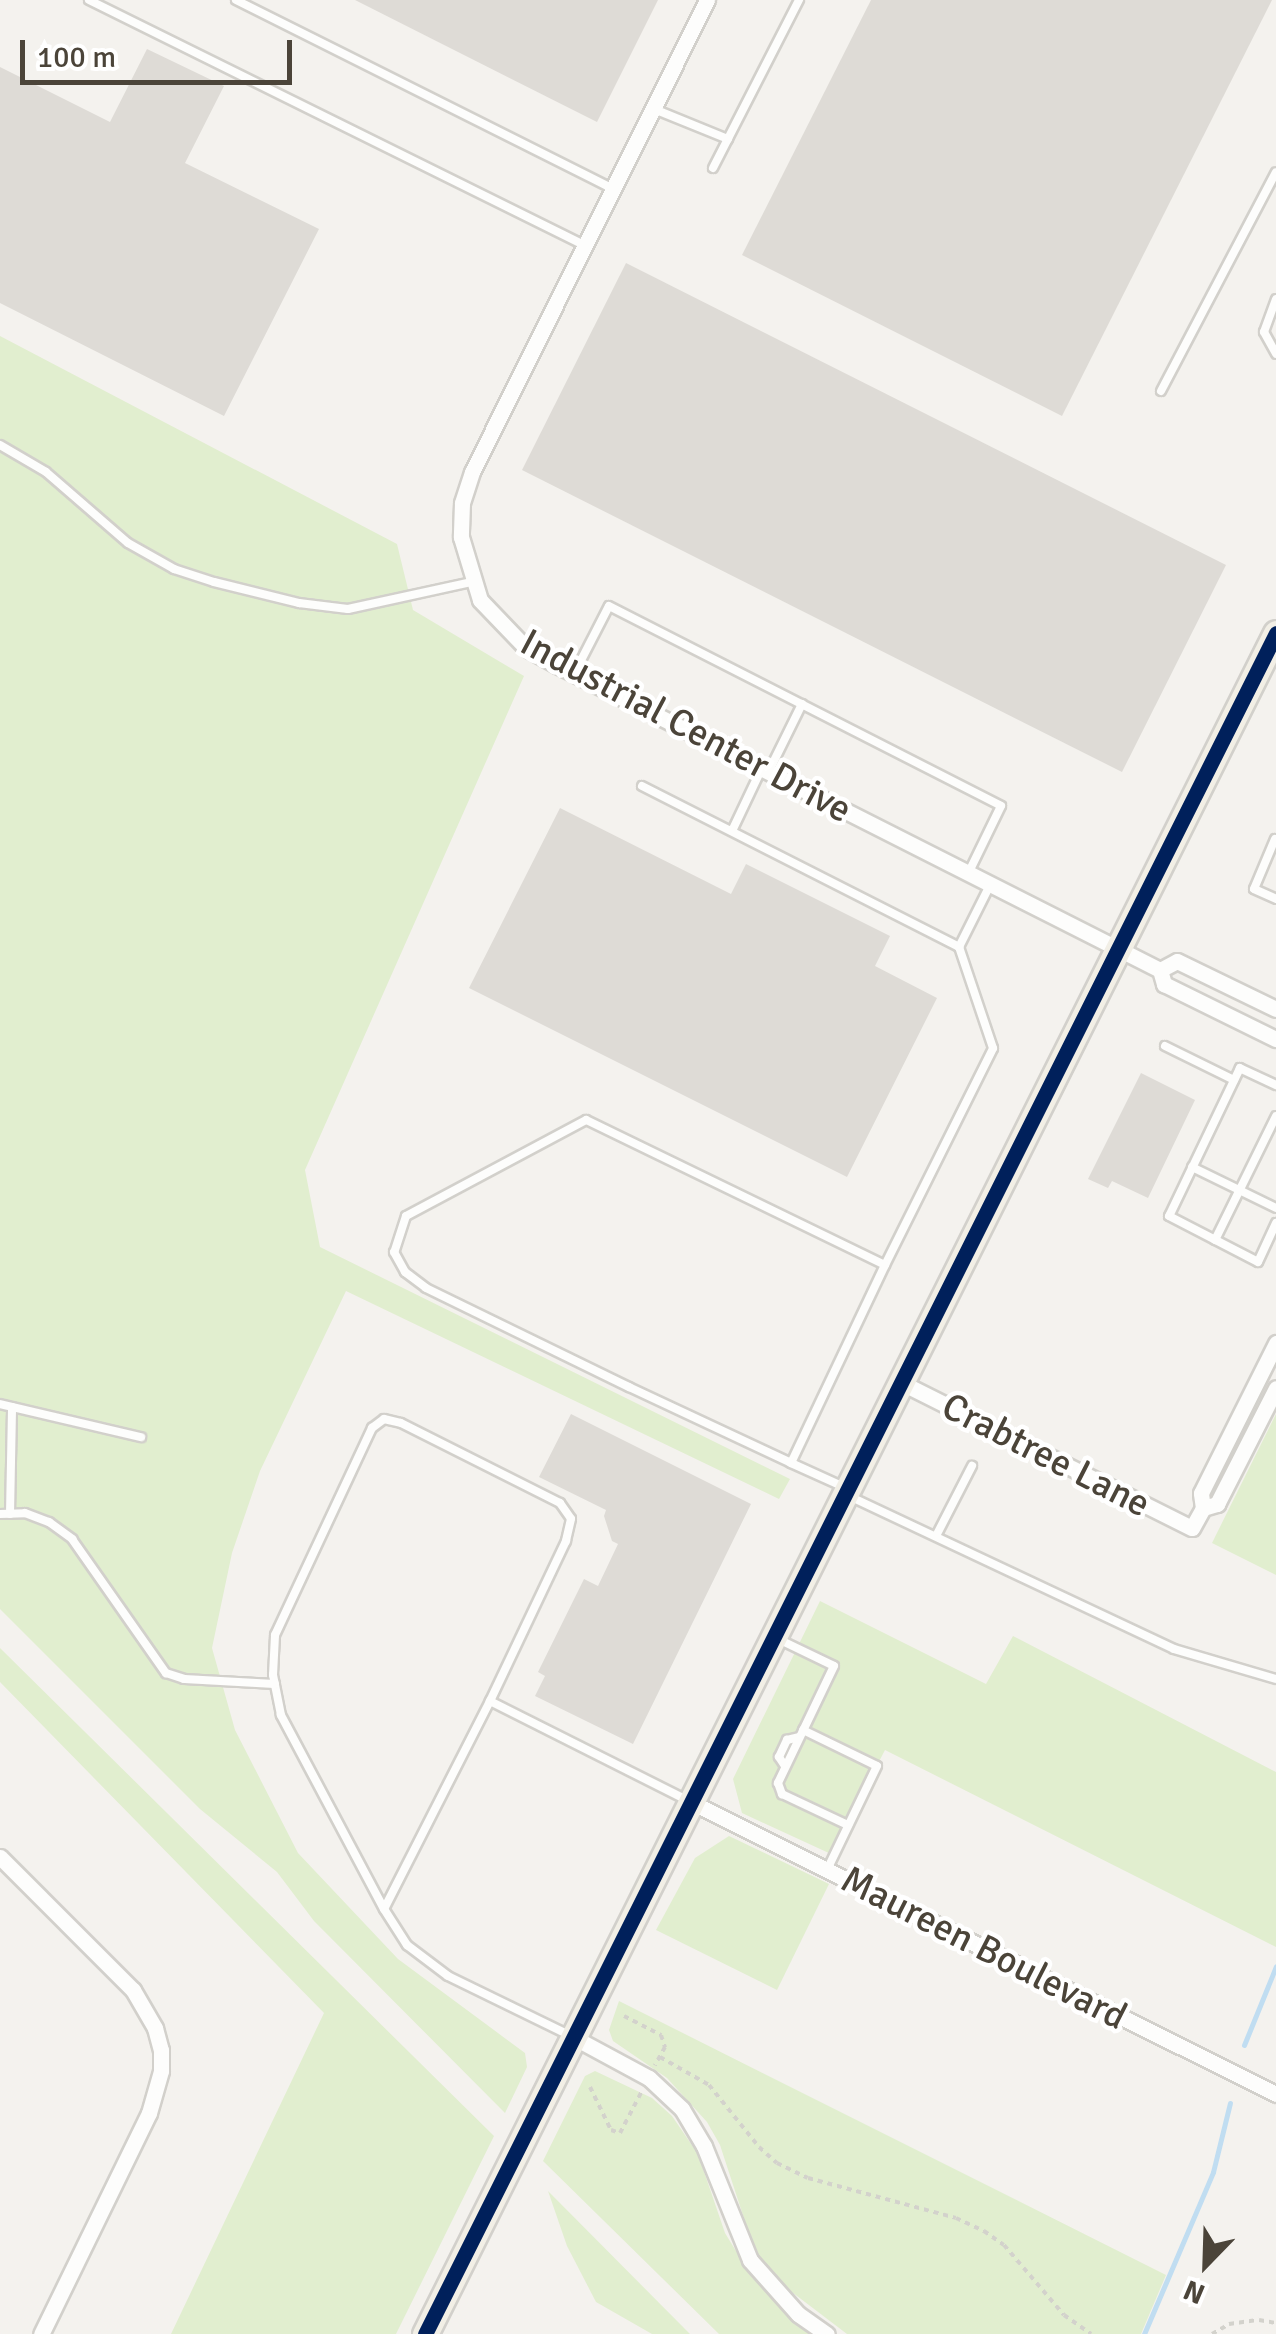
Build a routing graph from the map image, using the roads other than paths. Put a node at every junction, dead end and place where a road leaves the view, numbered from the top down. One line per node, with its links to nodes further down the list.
1 (90, 0): 10 (lane)
2 (236, 0): 9 (lane)
3 (707, 0): 5 (street, Industrial Center Drive)
4 (799, 0): 6 (lane)
5 (652, 108): 6 (lane); 9 (street, Industrial Center Drive)
6 (728, 138): 7 (lane)
7 (713, 168)
8 (1276, 172): 13 (lane)
9 (612, 188): 10 (street, Industrial Center Drive)
10 (584, 245): 15 (street, Industrial Center Drive)
11 (1276, 299): 12 (lane)
12 (1276, 354)
13 (1162, 391)
14 (0, 445): 15 (lane)
15 (472, 582): 17 (street, Industrial Center Drive)
16 (1276, 633): 27 (main road)
17 (574, 674): 18 (lane); 19 (street, Industrial Center Drive)
18 (802, 704): 19 (lane); 23 (lane)
19 (765, 771): 21 (lane); 23 (street, Industrial Center Drive)
20 (642, 786): 21 (lane)
21 (732, 831): 26 (lane)
22 (1276, 838): 25 (lane)
23 (968, 874): 24 (street, Industrial Center Drive)
24 (990, 886): 26 (lane); 27 (street, Industrial Center Drive)
25 (1276, 900)
26 (959, 946): 40 (lane)
27 (1116, 949): 28 (street, Industrial Center Drive); 42 (main road)
28 (1160, 970): 29 (street); 30 (street)
29 (1276, 1009)
30 (1276, 1040)
31 (1164, 1046): 32 (lane)
32 (1234, 1080): 33 (lane); 35 (lane)
33 (1276, 1085)
34 (1276, 1116): 36 (lane)
35 (1192, 1167): 36 (lane); 39 (lane)
36 (1239, 1190): 37 (lane); 39 (lane)
37 (1276, 1208)
38 (1276, 1223): 39 (lane)
39 (1215, 1240)
40 (885, 1266): 47 (lane); 47 (lane)
41 (1276, 1343): 50 (street)
42 (900, 1382): 49 (main road); 50 (street, Crabtree Lane)
43 (1276, 1388): 50 (street)
44 (0, 1404): 45 (lane)
45 (12, 1406): 46 (lane); 51 (lane)
46 (141, 1437)
47 (791, 1463): 49 (lane)
48 (972, 1466): 52 (lane)
49 (846, 1491): 52 (lane); 53 (main road)
50 (1203, 1508)
51 (5, 1514): 55 (lane)
52 (936, 1536): 54 (lane)
53 (774, 1637): 57 (lane); 58 (main road)
54 (1276, 1678)
55 (275, 1684): 56 (lane); 62 (lane)
56 (490, 1701): 58 (lane); 62 (lane)
57 (801, 1734): 59 (lane); 59 (lane)
58 (691, 1802): 61 (street, Maureen Boulevard); 63 (main road)
59 (848, 1826): 61 (lane)
60 (0, 1858): 65 (street)
61 (827, 1870): 64 (street, Maureen Boulevard)
62 (384, 1909): 63 (lane)
63 (574, 2037): 66 (main road); 67 (street)
64 (1276, 2094)
65 (41, 2334)
66 (425, 2334)
67 (827, 2334)

